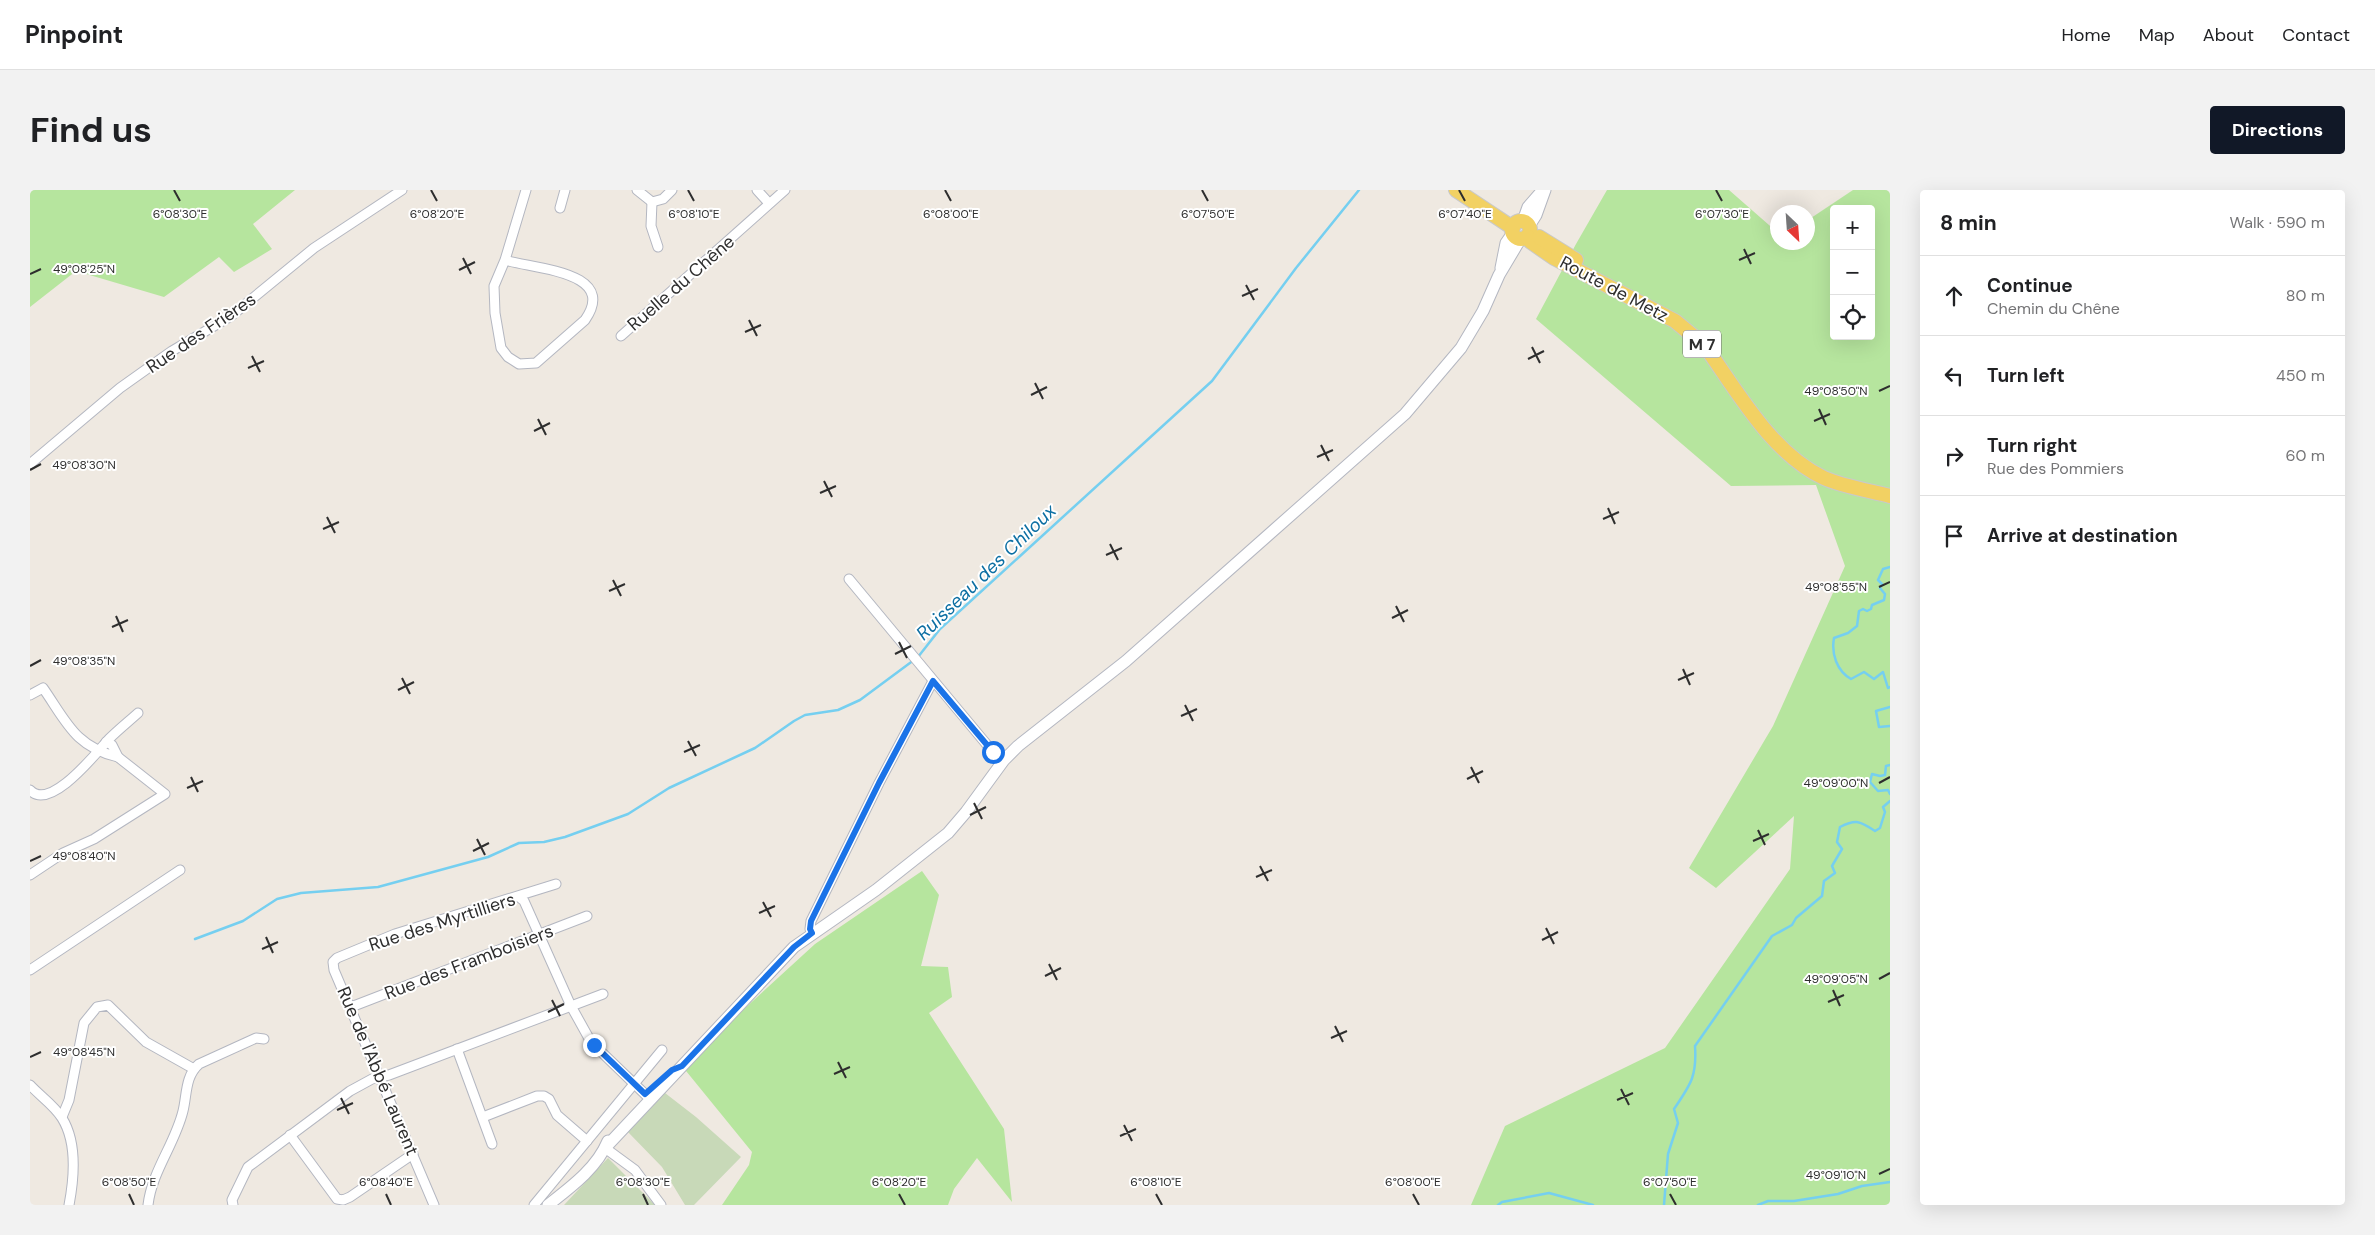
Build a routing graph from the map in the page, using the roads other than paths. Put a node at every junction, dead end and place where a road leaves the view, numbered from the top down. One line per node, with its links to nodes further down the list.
1 (402, 190): 18 (street, Rue des Frières)
2 (526, 190): 16 (street)
3 (566, 190): 13 (street)
4 (637, 190): 12 (street)
5 (672, 190): 12 (street)
6 (757, 190): 11 (street)
7 (785, 190): 17 (street, Ruelle du Chêne)
8 (1456, 190): 14 (main road, Route de Metz / M 7)
9 (1470, 190): 14 (main road, Route de Metz / M 7)
10 (1544, 190): 14 (street); 14 (street)
11 (767, 200)
12 (652, 202): 15 (street)
13 (560, 208)
14 (1522, 230): 19 (main road, Route de Metz / M 7); 27 (street)
15 (658, 247)
16 (505, 260): 16 (street)
17 (621, 336)
18 (30, 464)
19 (1890, 496)
20 (849, 579): 21 (street)
21 (933, 681): 27 (street); 34 (street)
22 (30, 695): 25 (street)
23 (138, 712): 24 (street)
24 (106, 742): 25 (street); 26 (street)
25 (99, 750): 26 (street); 28 (street)
26 (118, 757): 30 (street)
27 (1004, 760): 34 (street)
28 (30, 790)
29 (180, 870): 37 (street)
30 (30, 875)
31 (556, 884): 32 (street, Rue des Myrtilliers)
32 (519, 897): 35 (street); 36 (street, Rue des Myrtilliers)
33 (587, 916): 35 (street, Rue des Framboisiers)
34 (812, 933): 48 (street)
35 (539, 935): 39 (street, Rue des Framboisiers); 40 (street)
36 (333, 966): 39 (street, Rue de l'Abbé Laurent)
37 (30, 970)
38 (603, 994): 40 (street)
39 (349, 1002): 45 (street, Rue de l'Abbé Laurent)
40 (571, 1006): 42 (street); 46 (street)
41 (264, 1039): 44 (street)
42 (456, 1049): 45 (street); 50 (street)
43 (662, 1050): 46 (street)
44 (194, 1069): 49 (street); 58 (street)
45 (381, 1078): 51 (street); 55 (street, Rue de l'Abbé Laurent)
46 (634, 1082): 48 (street); 52 (street)
47 (30, 1085): 49 (street)
48 (648, 1096): 54 (street)
49 (62, 1117): 57 (street)
50 (482, 1117): 52 (street); 53 (street)
51 (290, 1135): 55 (street); 59 (street)
52 (587, 1141): 61 (street)
53 (492, 1144)
54 (605, 1148): 56 (street); 64 (street)
55 (413, 1154): 60 (street, Rue de l'Abbé Laurent)
56 (569, 1188): 62 (street); 63 (street)
57 (69, 1205)
58 (148, 1205)
59 (234, 1205)
60 (434, 1205)
61 (534, 1205)
62 (548, 1205)
63 (556, 1205)
64 (661, 1205)

